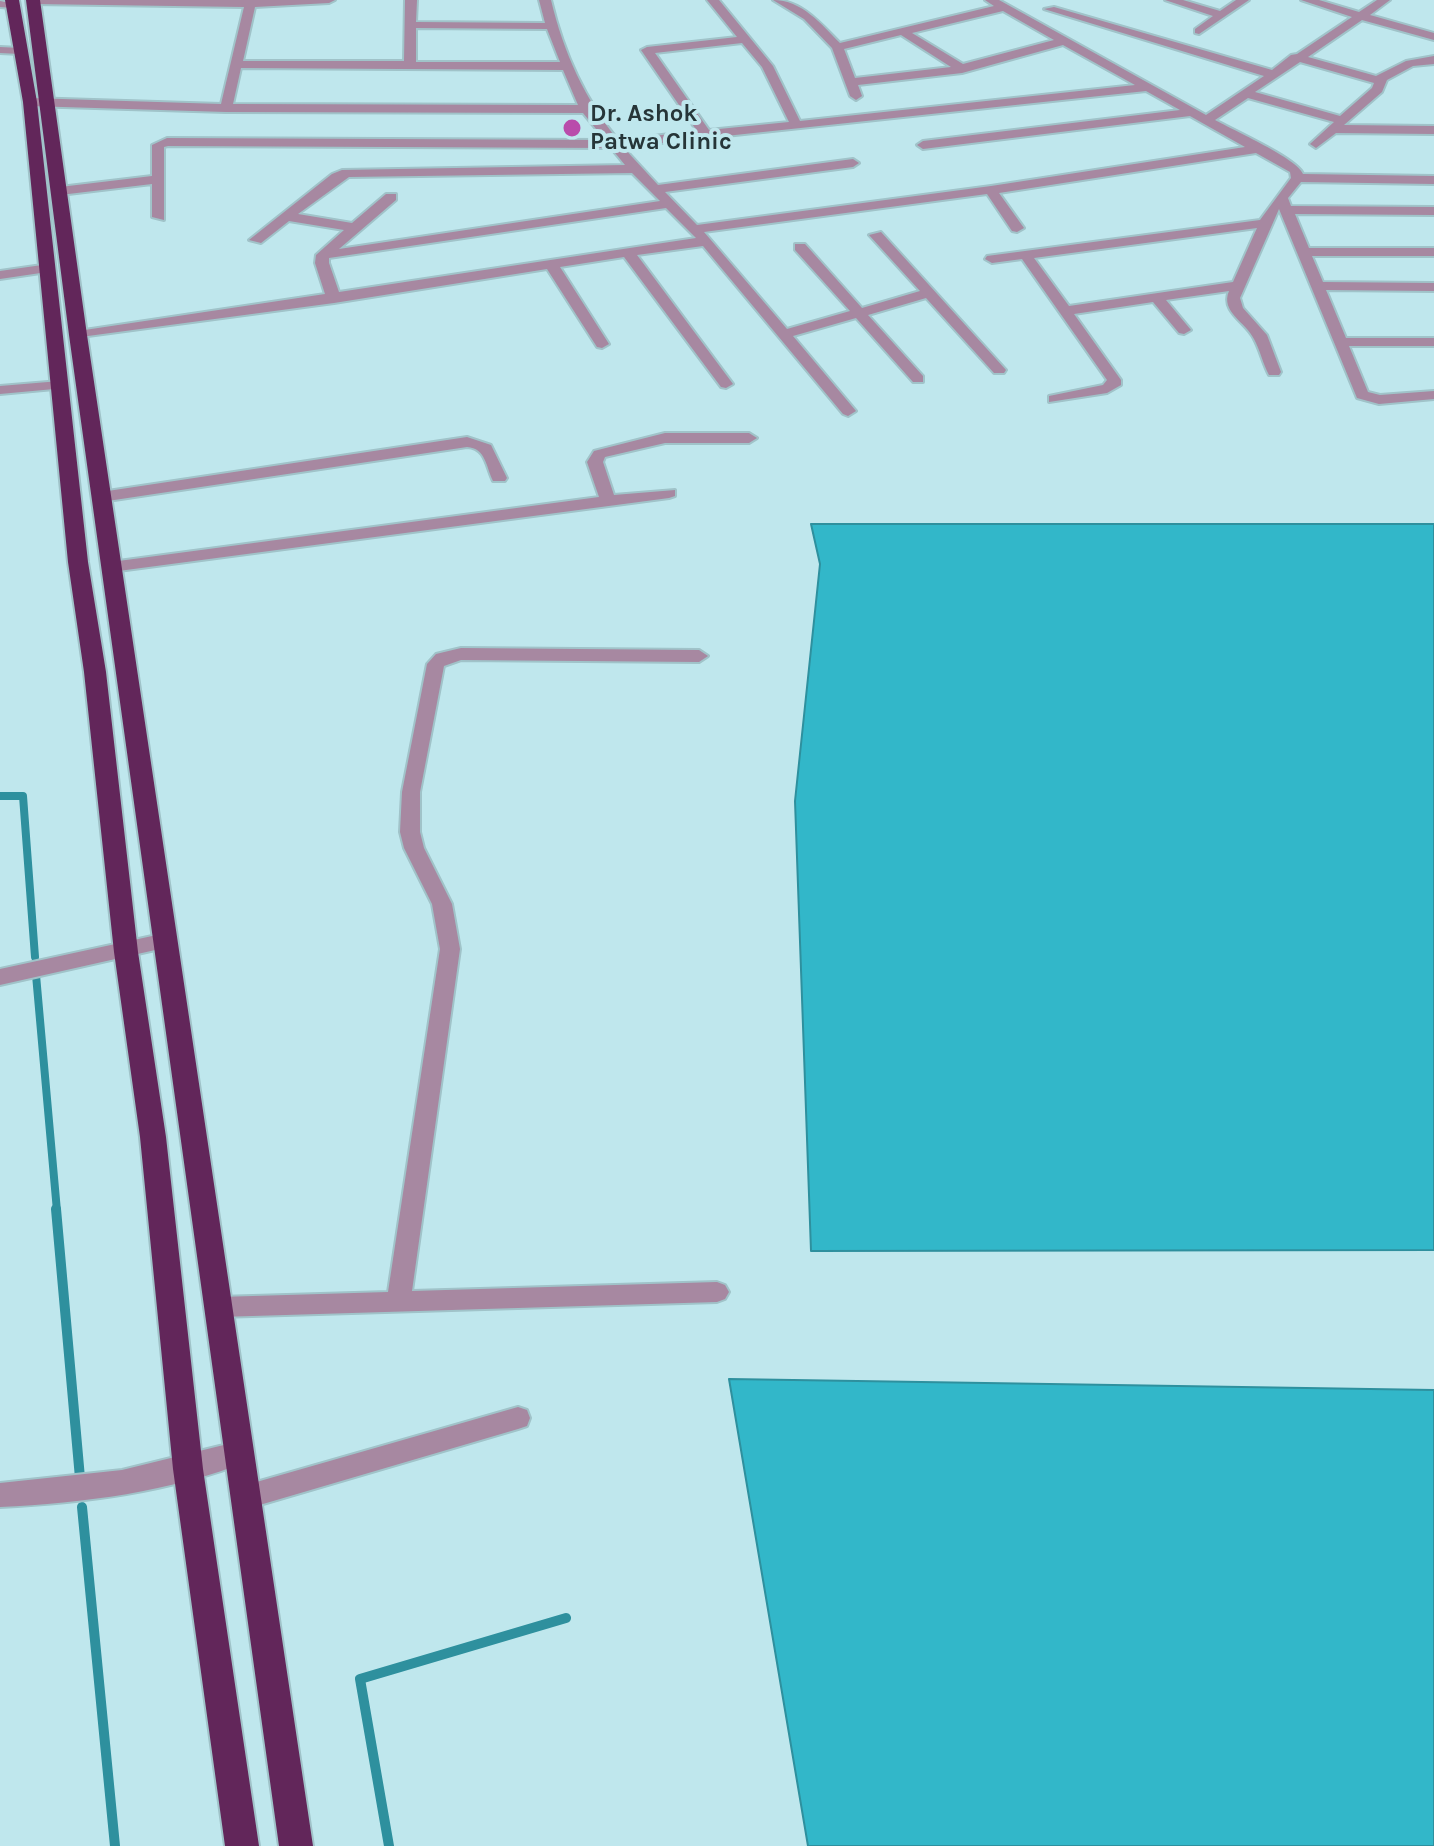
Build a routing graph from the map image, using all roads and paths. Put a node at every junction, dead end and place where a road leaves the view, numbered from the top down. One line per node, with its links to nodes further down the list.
1 (329, 0): 14 (street)
2 (411, 0): 20 (street)
3 (545, 0): 21 (street)
4 (713, 0): 25 (street)
5 (779, 0): 27 (street)
6 (991, 0): 15 (street)
7 (1065, 0): 16 (street)
8 (1171, 0): 17 (street)
9 (1243, 0): 17 (street)
10 (1307, 0): 18 (street)
11 (1384, 0): 18 (street)
12 (18, 2): 13 (street); 28 (highway); 41 (highway)
13 (219, 2): 14 (street)
14 (250, 4): 31 (street)
15 (1006, 7): 19 (street); 22 (street)
16 (1050, 9): 19 (street); 35 (street)
17 (1221, 15): 23 (street)
18 (1360, 16): 24 (street); 29 (street)
19 (1032, 22): 26 (street)
20 (412, 25): 21 (street); 32 (street)
21 (551, 26): 33 (street)
22 (902, 31): 27 (street); 34 (street)
23 (1199, 31)
24 (1434, 37)
25 (746, 39): 46 (street); 49 (street)
26 (1064, 41): 34 (street); 38 (street)
27 (837, 47): 37 (street)
28 (10, 50): 41 (highway)
29 (1295, 57): 35 (street); 36 (street)
30 (1434, 60): 36 (street)
31 (237, 64): 32 (street); 42 (street)
32 (410, 64): 33 (street)
33 (567, 66): 43 (street)
34 (962, 69): 37 (street)
35 (1271, 74): 39 (street)
36 (1381, 79): 47 (street)
37 (852, 82): 40 (street)
38 (1144, 88): 44 (street); 46 (street)
39 (1244, 93): 45 (street); 47 (street)
40 (856, 96)
41 (38, 102): 42 (street); 61 (highway); 83 (highway)
42 (226, 108): 43 (street)
43 (586, 109): 50 (street)
44 (1194, 112): 45 (street); 52 (street)
45 (1208, 119): 53 (street)
46 (796, 124): 49 (street)
47 (1336, 125): 48 (street); 51 (street)
48 (1434, 130)
49 (705, 134): 50 (street)
50 (613, 144): 55 (street); 57 (street)
51 (1316, 144)
52 (923, 145)
53 (1261, 148): 56 (street); 60 (street)
54 (853, 163): 59 (street)
55 (635, 169): 59 (street); 66 (street)
56 (1297, 178): 58 (street); 64 (street)
57 (158, 179): 61 (street); 67 (street)
58 (1434, 180)
59 (654, 189): 63 (street)
60 (991, 190): 70 (street); 71 (street)
61 (60, 191): 94 (highway)
62 (391, 197): 69 (street)
63 (669, 204): 71 (street); 80 (street)
64 (1285, 204): 65 (street); 68 (street); 77 (street)
65 (1434, 211)
66 (286, 216): 69 (street); 73 (street)
67 (159, 217)
68 (1267, 223): 79 (street); 85 (street)
69 (356, 228): 80 (street)
70 (1017, 228)
71 (694, 229): 74 (street)
72 (876, 235): 88 (street)
73 (256, 240)
74 (706, 241): 76 (street); 95 (street)
75 (800, 247): 92 (street)
76 (627, 252): 82 (street); 102 (street)
77 (1303, 252): 78 (street); 86 (street)
78 (1434, 252)
79 (1025, 254): 81 (street); 91 (street)
80 (323, 255): 90 (street)
81 (992, 259)
82 (552, 266): 90 (street); 98 (street)
83 (49, 268): 84 (street); 103 (highway)
84 (0, 275)
85 (1239, 285): 89 (street); 100 (street)
86 (1319, 286): 87 (street); 96 (street)
87 (1434, 287)
88 (929, 293): 92 (street); 99 (street)
89 (1157, 298): 91 (street); 93 (street)
90 (334, 299): 94 (street)
91 (1066, 311): 106 (street)
92 (860, 312): 95 (street); 101 (street)
93 (1184, 330)
94 (78, 335): 111 (highway)
95 (782, 335): 107 (street)
96 (1341, 342): 97 (street); 105 (street)
97 (1434, 342)
98 (602, 344)
99 (999, 370)
100 (1274, 372)
101 (918, 379)
102 (726, 384)
103 (60, 385): 104 (street); 114 (highway)
104 (0, 390)
105 (1434, 395)
106 (1054, 399)
107 (848, 411)
108 (749, 438): 112 (street)
109 (499, 478): 111 (street)
110 (669, 493): 112 (street)
111 (101, 497): 113 (highway)
112 (608, 501): 113 (street)
113 (110, 560): 114 (highway); 116 (highway)
114 (78, 562): 117 (highway)
115 (699, 656): 120 (street)
116 (166, 941): 117 (street); 121 (highway)
117 (126, 952): 118 (street); 124 (highway)
118 (0, 977)
119 (717, 1292): 120 (street)
120 (398, 1302): 121 (street)
121 (219, 1307): 123 (highway)
122 (518, 1418): 126 (street)
123 (240, 1453): 124 (street); 126 (highway)
124 (188, 1469): 125 (street); 127 (highway)
125 (0, 1495)
126 (246, 1497): 128 (highway)
127 (242, 1846)
128 (296, 1846)

